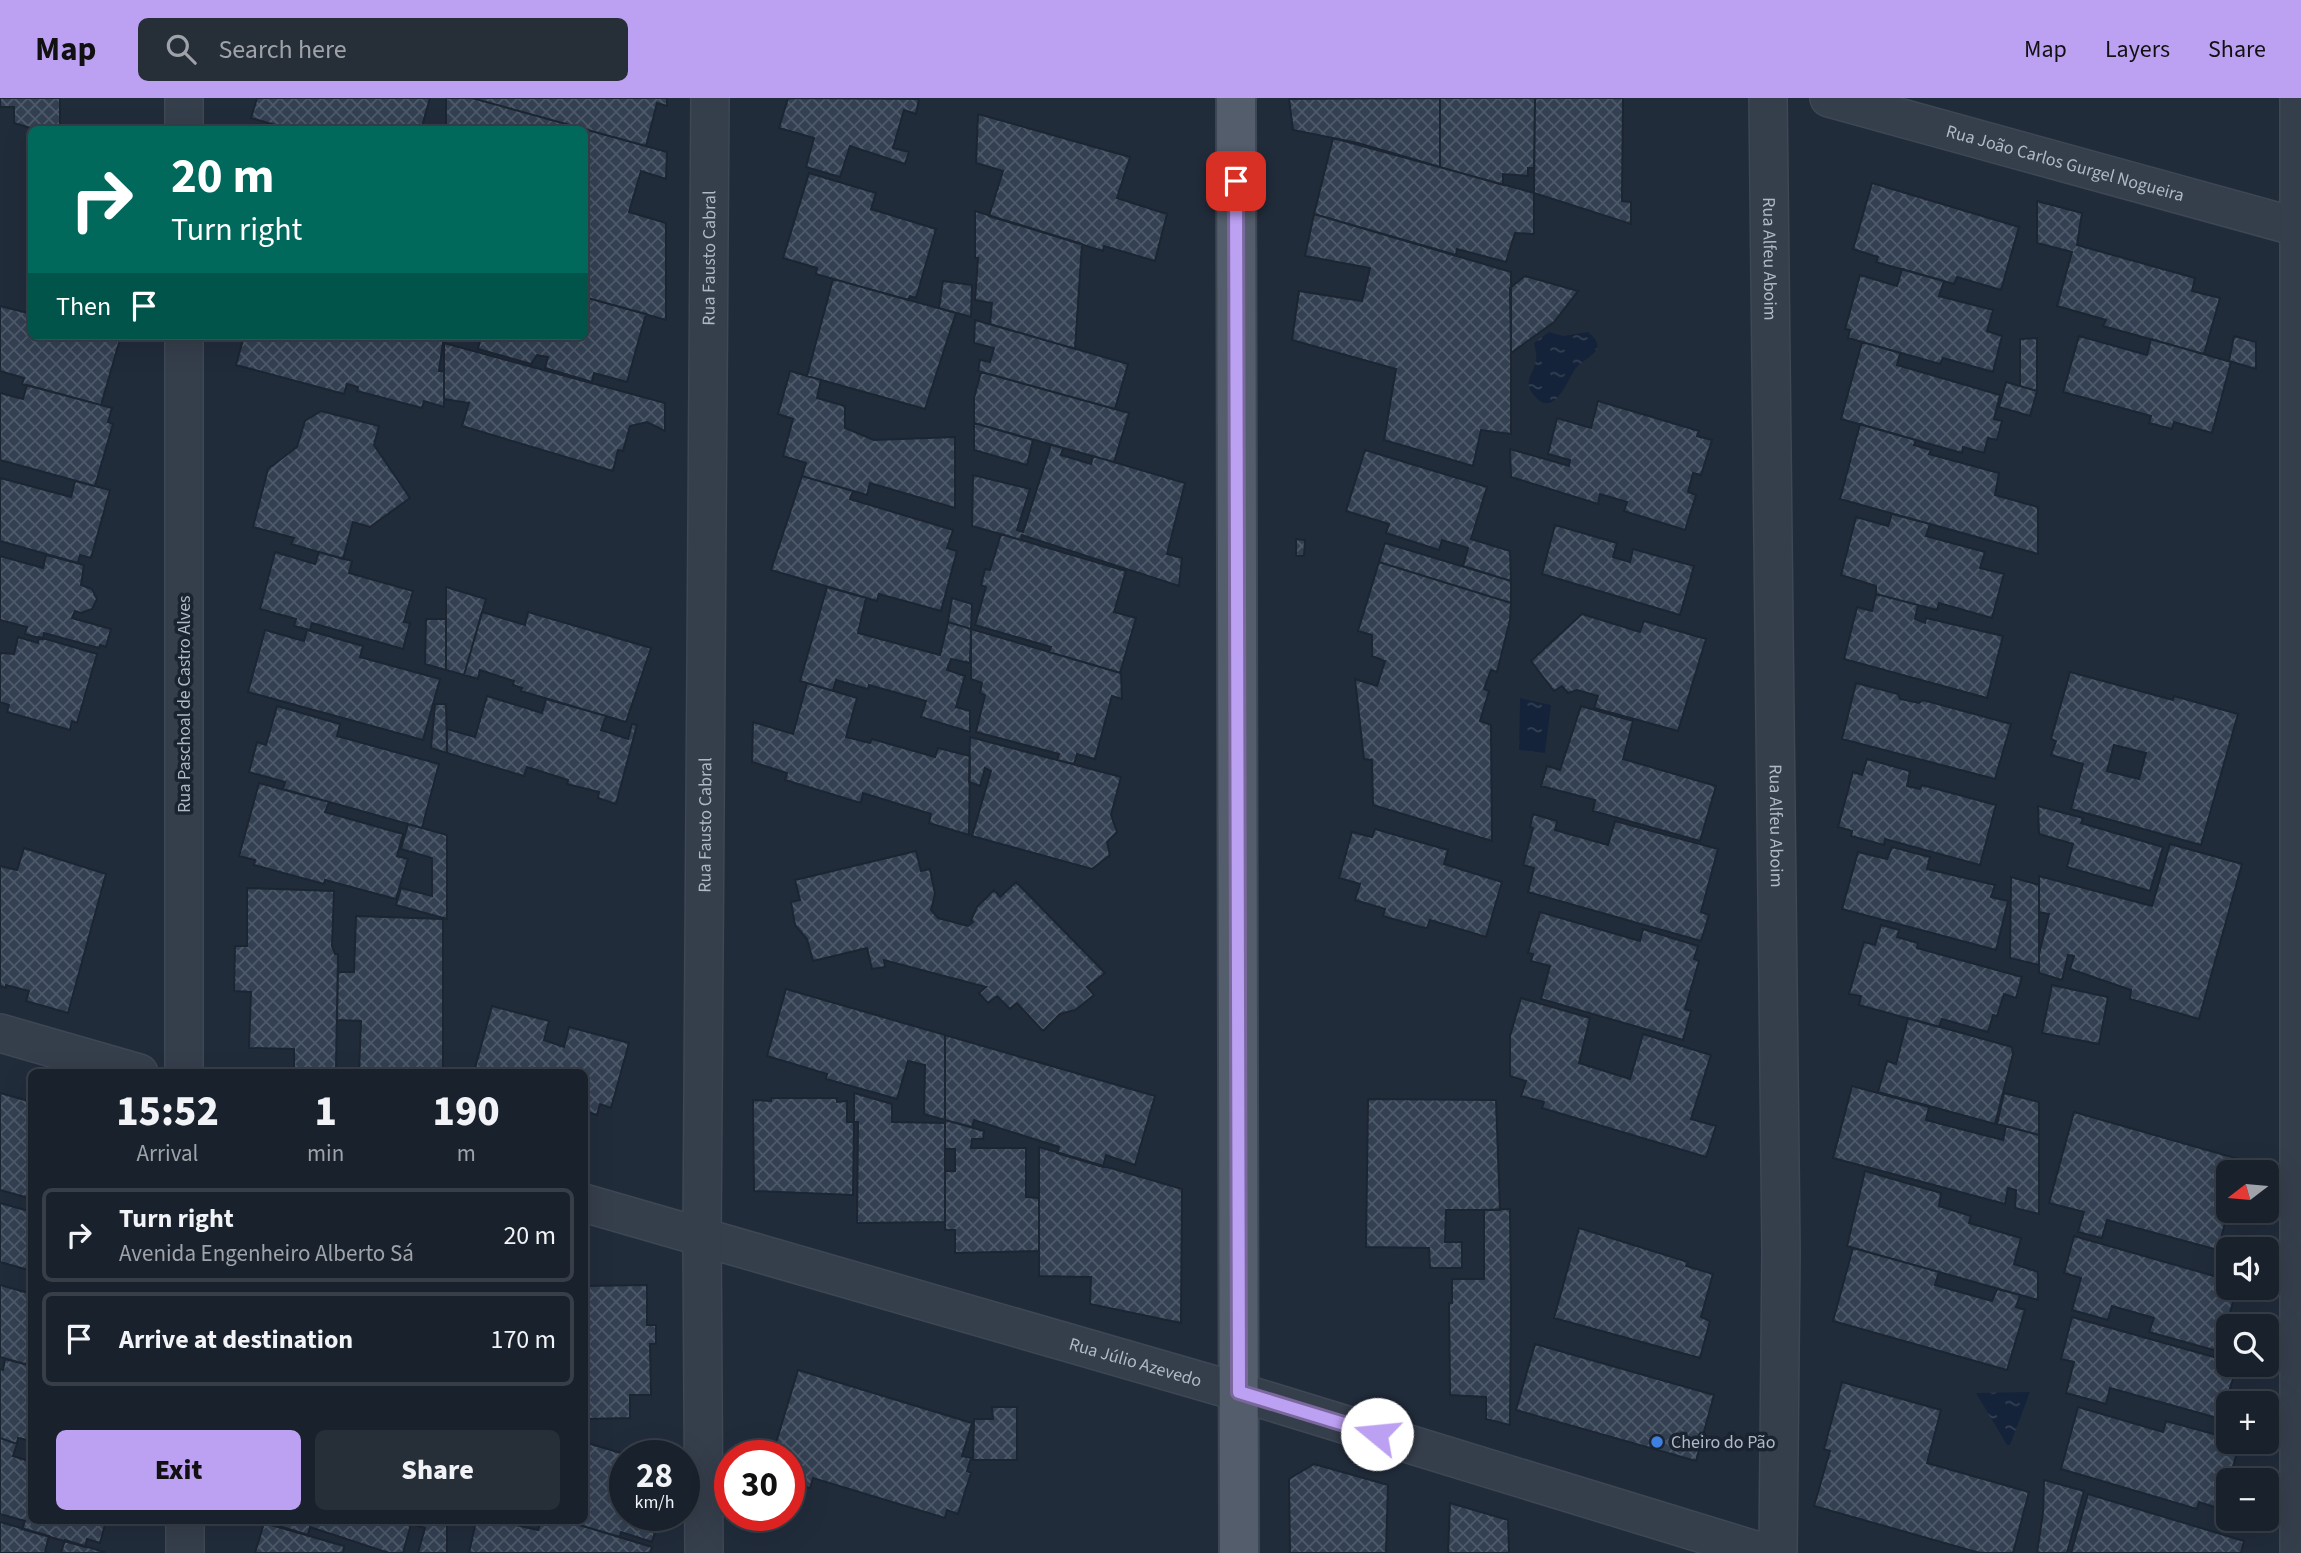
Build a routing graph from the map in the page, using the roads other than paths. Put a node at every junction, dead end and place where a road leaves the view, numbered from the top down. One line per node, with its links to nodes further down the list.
1 (184, 98): 7 (street)
2 (710, 98): 14 (street, Rua Fausto Cabral)
3 (1236, 98): 15 (main road)
4 (1768, 98): 21 (street, Rua Alfeu Aboim)
5 (1829, 98): 8 (street, Rua João Carlos Gurgel Nogueira)
6 (2299, 98): 8 (street)
7 (184, 126)
8 (2300, 227): 22 (street)
9 (184, 340): 12 (street, Rua Paschoal de Castro Alves)
10 (0, 1033): 11 (street)
11 (125, 1069)
12 (184, 1069)
13 (588, 1204): 14 (street, Rua Júlio Azevedo)
14 (702, 1238): 15 (street, Rua Júlio Azevedo); 18 (street, Rua Fausto Cabral)
15 (1239, 1392): 19 (main road); 20 (street, Rua Júlio Azevedo)
16 (185, 1524): 17 (street)
17 (185, 1553)
18 (704, 1553)
19 (1239, 1553)
20 (1765, 1553)
21 (1778, 1553)
22 (2299, 1553)

